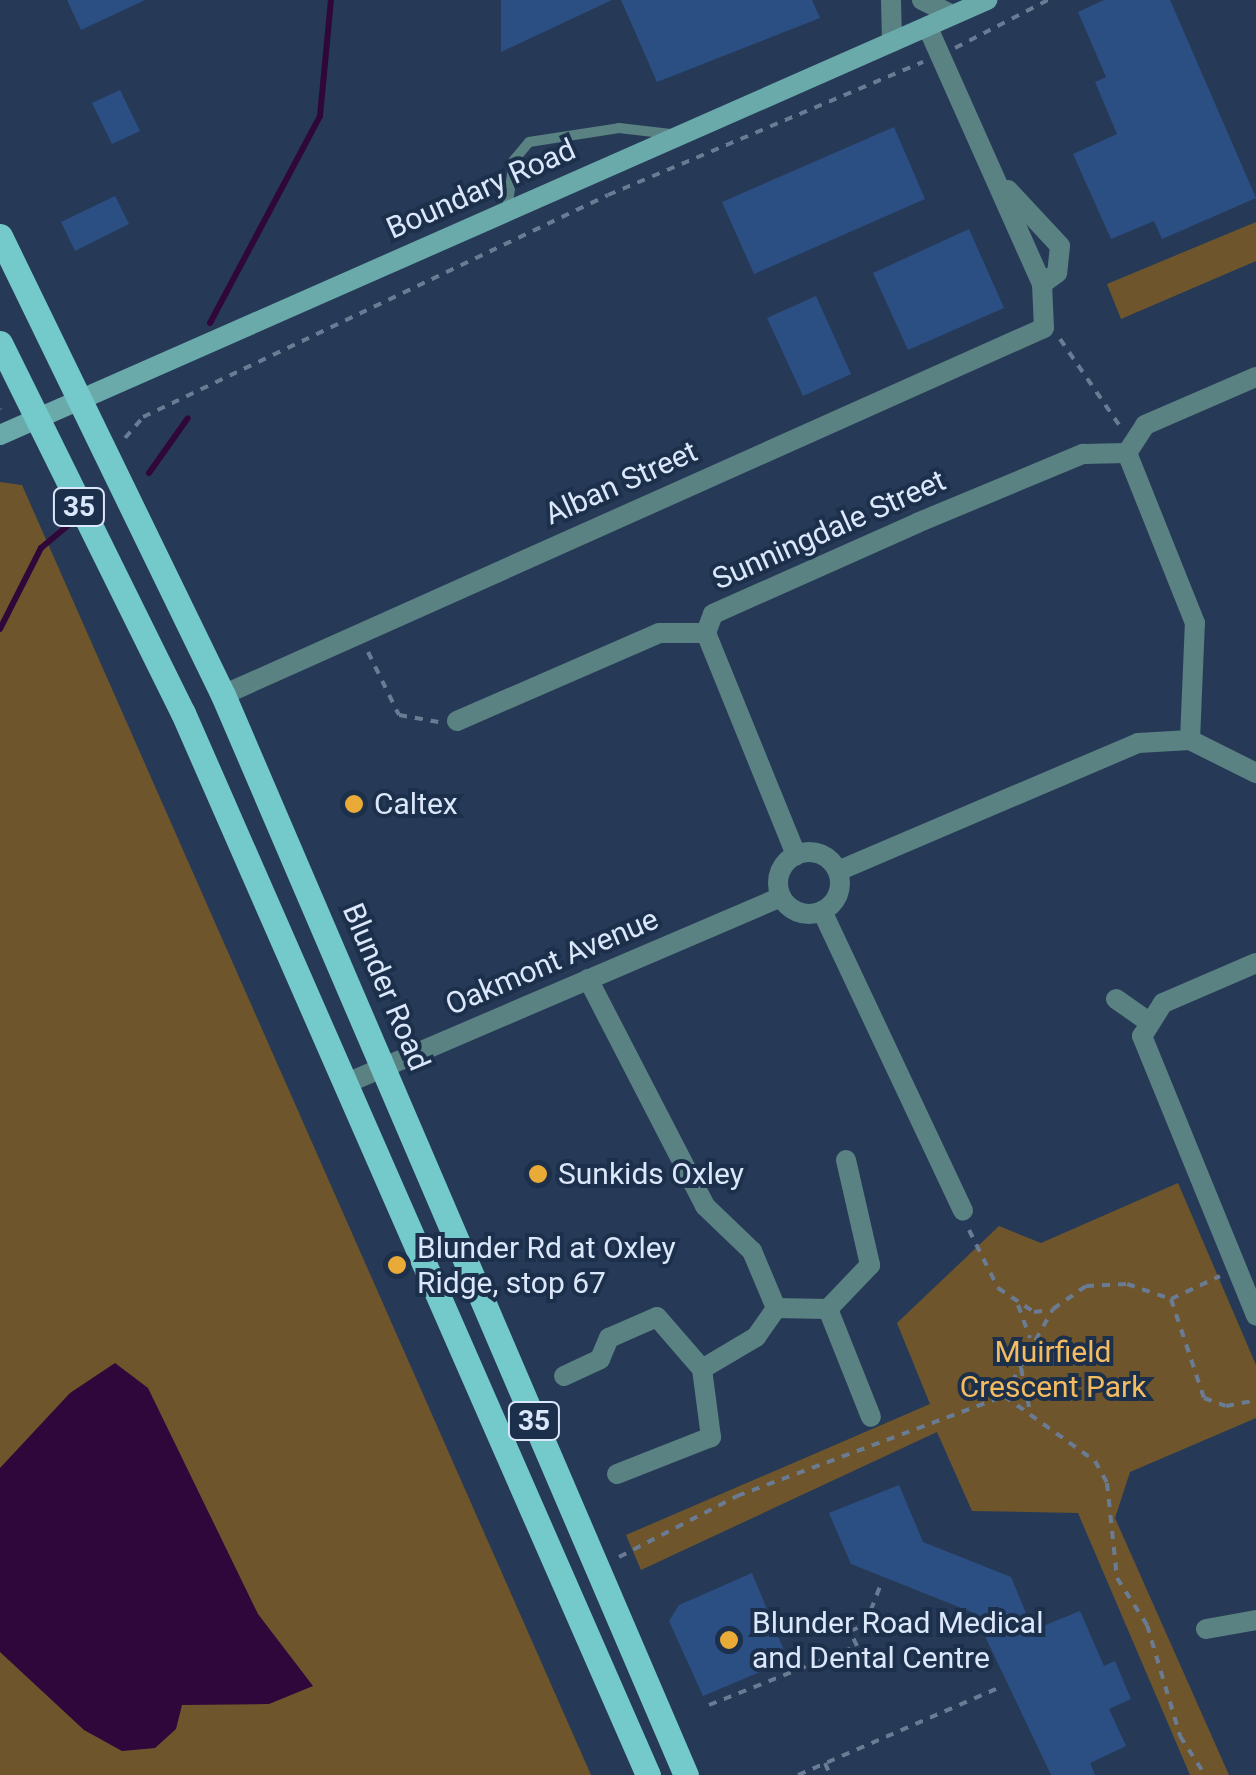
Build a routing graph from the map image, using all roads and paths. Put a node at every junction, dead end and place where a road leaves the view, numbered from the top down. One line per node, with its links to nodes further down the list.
1 (891, 0): 7 (street)
2 (922, 0): 5 (street)
3 (987, 0): 5 (main road, Boundary Road)
4 (1048, 0): 8 (path)
5 (952, 15): 6 (main road, Boundary Road)
6 (928, 26): 7 (main road, Boundary Road); 8 (street)
7 (892, 42): 9 (main road, Boundary Road)
8 (940, 54): 10 (street); 20 (path)
9 (679, 136): 11 (main road, Boundary Road); 11 (lane)
10 (1000, 182): 13 (street); 13 (street)
11 (506, 211): 17 (main road, Boundary Road)
12 (0, 236): 17 (main road, Blunder Road / 35)
13 (1042, 284): 14 (street)
14 (1044, 328): 21 (path); 22 (street, Alban Street)
15 (3, 360): 18 (main road, 35)
16 (1256, 377): 21 (street)
17 (82, 398): 18 (main road, Boundary Road); 24 (main road, Blunder Road / 35)
18 (36, 419): 19 (main road, Boundary Road); 37 (main road, 35)
19 (0, 435)
20 (124, 438)
21 (1129, 445): 23 (street, Sunningdale Street); 26 (street)
22 (358, 630): 24 (street, Alban Street); 25 (path)
23 (706, 633): 25 (street, Sunningdale Street); 28 (street)
24 (223, 695): 36 (main road, Blunder Road / 35)
25 (458, 721)
26 (1190, 740): 27 (street); 29 (street)
27 (1256, 772)
28 (796, 855): 29 (street); 30 (street)
29 (838, 872): 31 (street)
30 (781, 896): 31 (street); 33 (street, Oakmont Avenue)
31 (822, 911): 39 (street)
32 (1256, 963): 35 (street)
33 (588, 979): 36 (street, Oakmont Avenue); 43 (street)
34 (1116, 998): 35 (street)
35 (1146, 1020): 40 (street)
36 (386, 1066): 37 (street, Oakmont Avenue); 64 (main road, Blunder Road / 35)
37 (347, 1083): 63 (main road, 35)
38 (846, 1160): 44 (street)
39 (963, 1211): 42 (path)
40 (1236, 1268): 41 (path); 46 (street)
41 (1172, 1299): 45 (path); 52 (path)
42 (1018, 1305): 45 (path); 47 (path)
43 (776, 1308): 44 (street); 49 (street)
44 (828, 1308): 54 (street)
45 (1053, 1309): 47 (path)
46 (1256, 1316)
47 (1030, 1343): 48 (path)
48 (1020, 1368): 51 (path); 53 (path)
49 (702, 1369): 50 (street); 55 (street)
50 (564, 1376)
51 (1004, 1396): 53 (path); 56 (path)
52 (1256, 1400)
53 (1030, 1412): 67 (path)
54 (871, 1417)
55 (617, 1474)
56 (619, 1556)
57 (881, 1584): 61 (path)
58 (1256, 1620): 59 (street)
59 (1206, 1629)
60 (1003, 1686): 62 (path)
61 (709, 1705)
62 (824, 1763): 65 (path); 66 (path)
63 (648, 1775)
64 (686, 1775)
65 (798, 1775)
66 (830, 1775)
67 (1205, 1775)

